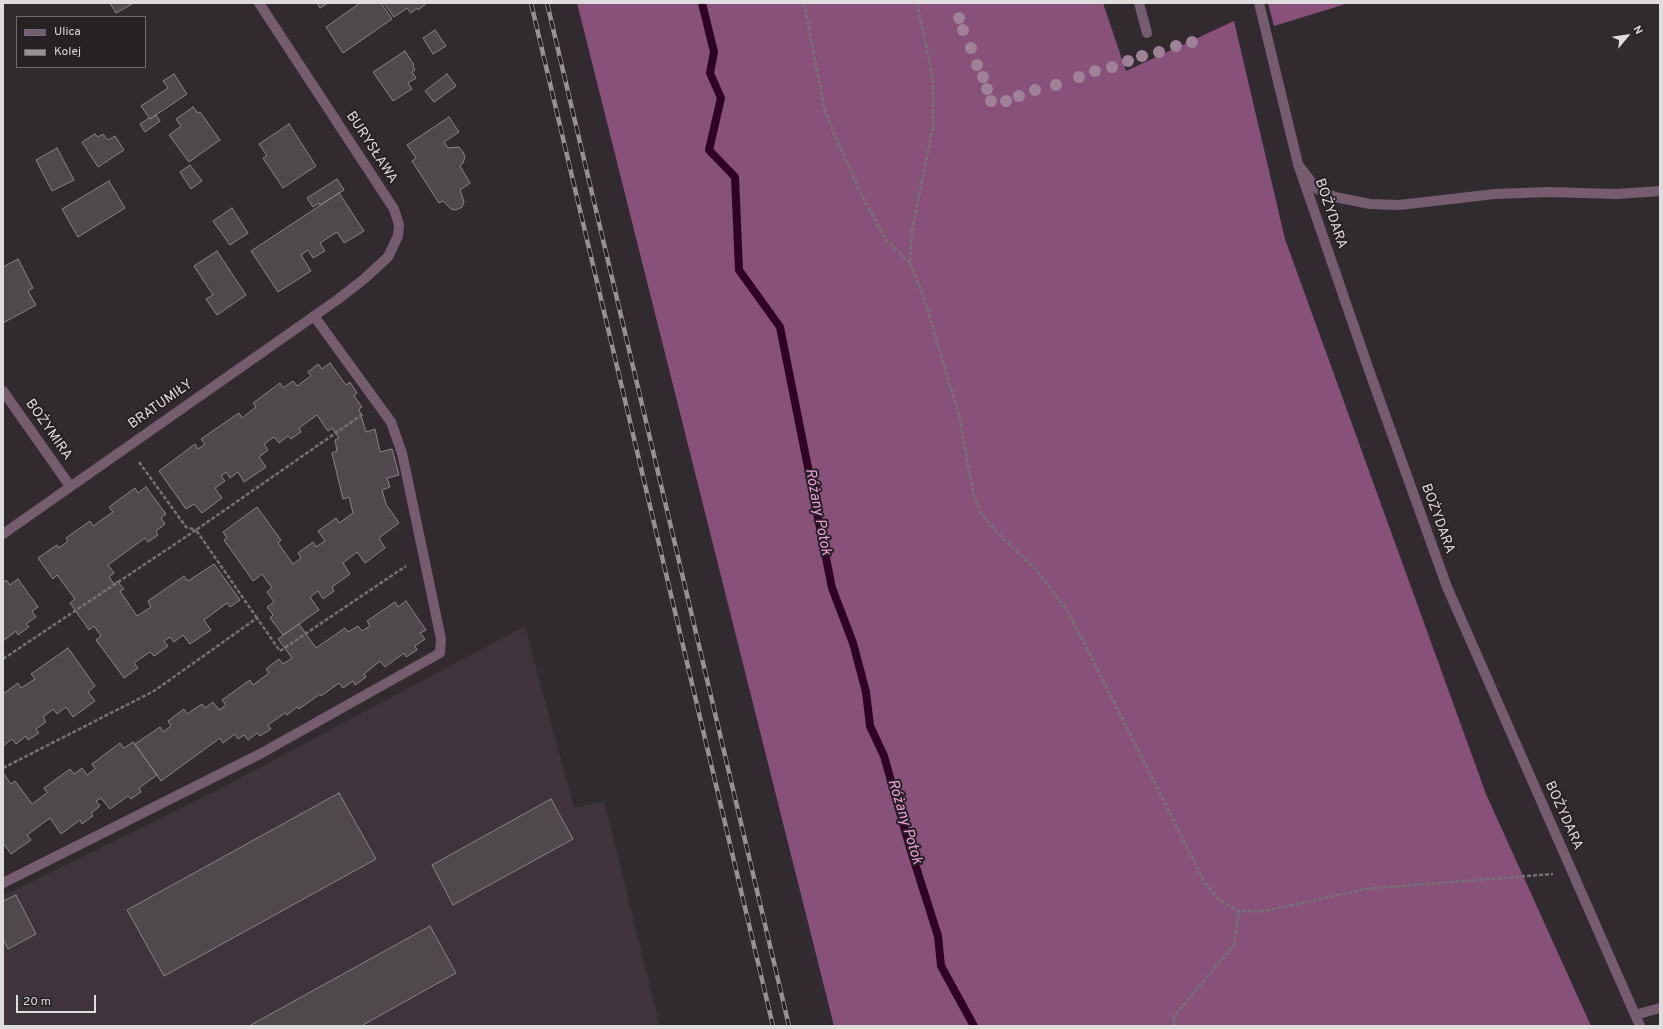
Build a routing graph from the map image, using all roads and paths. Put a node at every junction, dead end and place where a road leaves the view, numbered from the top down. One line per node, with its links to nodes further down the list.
1 (259, 3): 10 (street, BURYSŁAWA)
2 (804, 3): 9 (path)
3 (917, 3): 9 (path)
4 (1139, 3): 6 (street)
5 (1259, 3): 7 (street, BOŻYDARA)
6 (1147, 33)
7 (1298, 164): 8 (street); 22 (street, BOŻYDARA)
8 (1660, 191)
9 (910, 263): 24 (path)
10 (337, 300): 11 (street, BRATUMIŁY)
11 (314, 316): 13 (street); 14 (street, BRATUMIŁY)
12 (3, 391): 15 (street, BOŻYMIRA)
13 (378, 404): 16 (path); 18 (street)
14 (127, 446): 15 (street, BRATUMIŁY); 16 (path)
15 (70, 486): 17 (street, BRATUMIŁY)
16 (196, 530): 19 (path); 20 (path)
17 (3, 534)
18 (423, 555): 19 (path); 23 (street)
19 (257, 618): 21 (path)
20 (3, 659)
21 (3, 768)
22 (1571, 869): 24 (path); 26 (street, BOŻYDARA)
23 (3, 883)
24 (1239, 911): 27 (path)
25 (1660, 1008): 26 (street)
26 (1635, 1015): 28 (street, BOŻYDARA)
27 (1174, 1026)
28 (1640, 1026)

